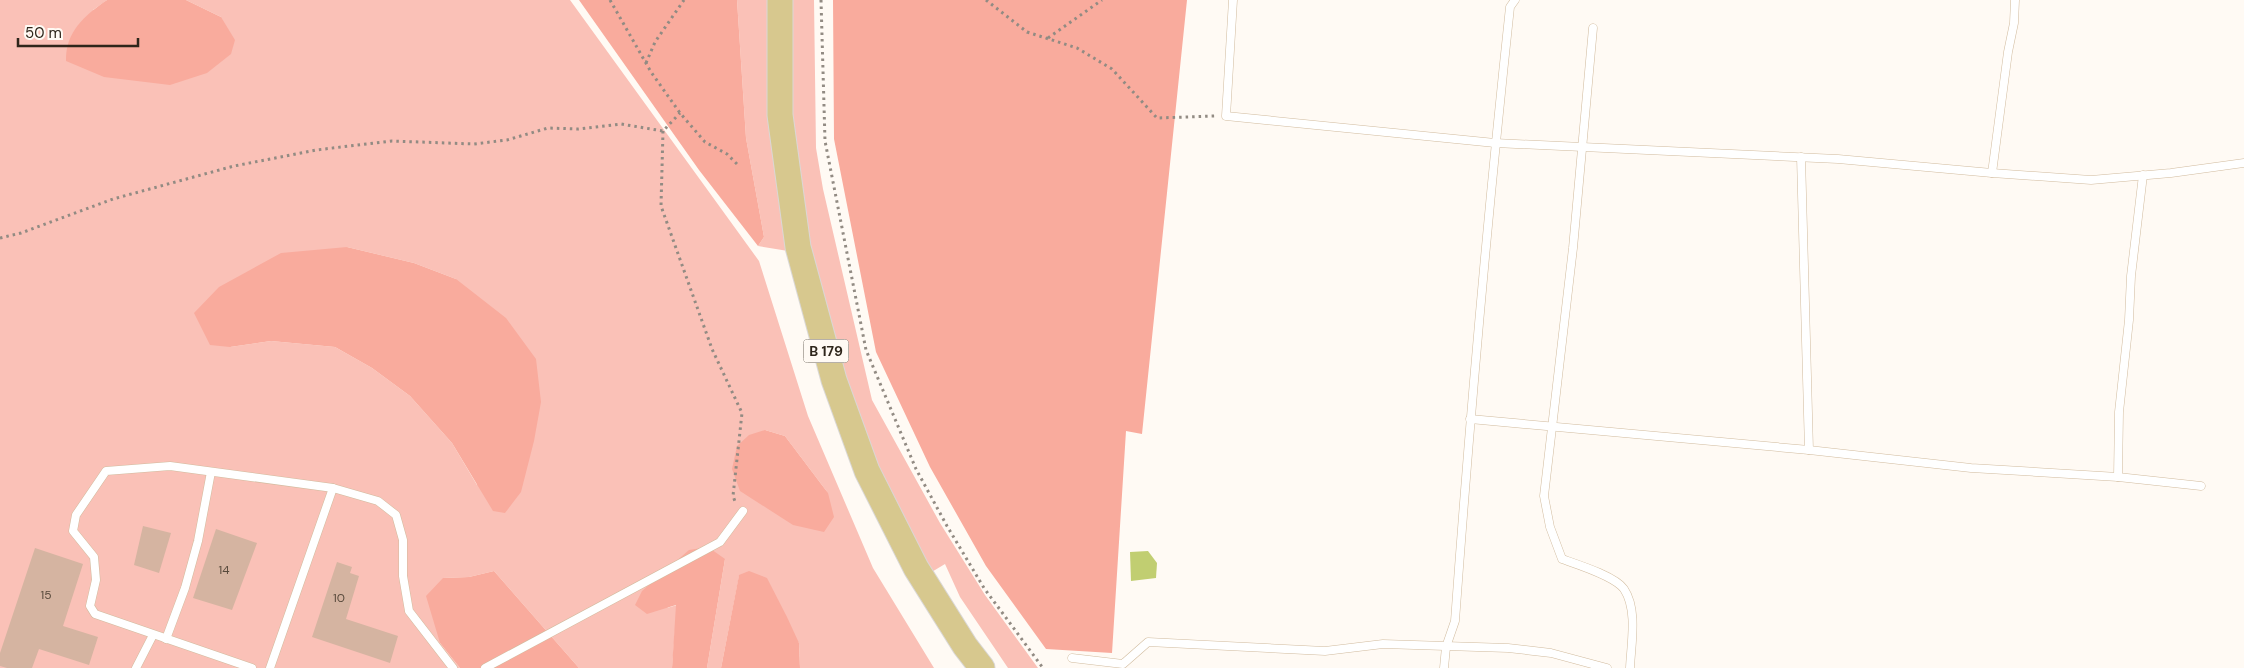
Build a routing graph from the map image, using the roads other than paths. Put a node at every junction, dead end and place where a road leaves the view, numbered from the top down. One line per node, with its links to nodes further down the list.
1 (780, 0): 29 (main road, B 179)
2 (1233, 0): 6 (lane)
3 (2015, 0): 10 (lane)
4 (1510, 2): 6 (lane)
5 (1593, 28): 7 (lane)
6 (1495, 142): 7 (lane); 12 (lane)
7 (1581, 147): 8 (lane); 13 (lane)
8 (1801, 157): 10 (lane); 14 (lane)
9 (2244, 163): 11 (lane)
10 (1992, 173): 11 (lane)
11 (2143, 175): 16 (lane)
12 (1470, 419): 13 (lane); 22 (lane)
13 (1554, 428): 14 (lane); 32 (lane)
14 (1809, 450): 16 (lane)
15 (211, 472): 18 (lane); 20 (lane); 21 (lane)
16 (2118, 477): 17 (lane)
17 (2201, 486)
18 (333, 488): 26 (lane); 27 (lane)
19 (741, 514): 28 (lane)
20 (152, 635): 21 (lane); 24 (lane)
21 (166, 640): 25 (lane)
22 (1446, 647): 23 (lane); 30 (lane); 31 (lane)
23 (1072, 658)
24 (136, 668)
25 (252, 668)
26 (270, 668)
27 (453, 668)
28 (485, 668)
29 (982, 668)
30 (1444, 668)
31 (1607, 668)
32 (1630, 668)

